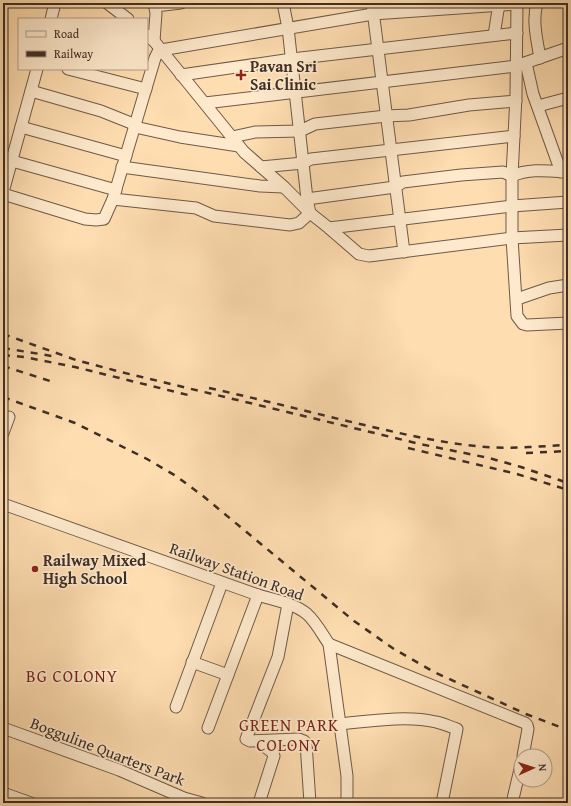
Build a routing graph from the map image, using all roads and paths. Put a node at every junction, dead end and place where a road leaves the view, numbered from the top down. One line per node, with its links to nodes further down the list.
1 (55, 3): 11 (street)
2 (107, 3): 12 (street)
3 (180, 3): 7 (street)
4 (284, 3): 13 (street)
5 (517, 3): 9 (street); 14 (street)
6 (536, 3): 19 (street)
7 (154, 4): 16 (street)
8 (479, 4): 9 (street); 10 (street)
9 (499, 4): 15 (street)
10 (372, 8): 13 (street); 18 (street)
11 (51, 18)
12 (127, 18)
13 (288, 28): 16 (street); 20 (street)
14 (517, 32): 15 (street); 21 (street)
15 (494, 35): 18 (street)
16 (153, 48): 24 (street); 26 (street)
17 (568, 48): 19 (street)
18 (378, 49): 20 (street); 25 (street)
19 (540, 58): 21 (street)
20 (292, 59): 24 (street); 28 (street)
21 (521, 64): 25 (street); 30 (street); 32 (street)
22 (37, 70): 27 (street)
23 (72, 70): 26 (street)
24 (181, 75): 31 (street)
25 (382, 82): 28 (street); 33 (street)
26 (146, 88): 34 (street)
27 (31, 91): 34 (street); 35 (street)
28 (296, 92): 31 (street); 36 (street)
29 (568, 98): 32 (street)
30 (516, 101): 33 (street); 37 (street)
31 (205, 103): 38 (street)
32 (538, 106): 45 (street)
33 (386, 116): 36 (street); 39 (street)
34 (135, 126): 38 (street); 40 (street)
35 (21, 127): 40 (street); 41 (street)
36 (300, 131): 38 (street); 42 (street)
37 (514, 136): 39 (street); 46 (street)
38 (235, 142): 44 (street)
39 (391, 150): 42 (street); 48 (street)
40 (126, 156): 43 (street)
41 (12, 161): 49 (street); 50 (street)
42 (303, 163): 44 (street); 51 (street)
43 (122, 167): 47 (street); 50 (street)
44 (261, 167): 47 (street)
45 (564, 172): 46 (street)
46 (512, 176): 48 (street); 53 (street)
47 (284, 187): 54 (street)
48 (395, 187): 51 (street); 55 (street)
49 (3, 193): 50 (street)
50 (115, 194): 54 (street)
51 (307, 199): 54 (street)
52 (568, 202): 53 (street)
53 (512, 206): 55 (street); 58 (street)
54 (310, 213): 56 (street)
55 (400, 219): 56 (street); 59 (street)
56 (329, 228): 59 (street)
57 (568, 234): 58 (street)
58 (512, 238): 59 (street); 61 (street)
59 (404, 252)
60 (568, 285): 61 (street)
61 (517, 299): 62 (street)
62 (568, 323)
63 (9, 417): 64 (street)
64 (3, 433)
65 (3, 504): 66 (street, Railway Station Road)
66 (222, 583): 67 (street, Railway Station Road); 70 (street)
67 (258, 596): 68 (street, Railway Station Road); 71 (street)
68 (288, 604): 69 (street, Railway Station Road); 76 (street)
69 (329, 644): 73 (street); 77 (street)
70 (192, 662): 71 (street); 72 (street)
71 (228, 675): 75 (street)
72 (176, 708)
73 (339, 724): 84 (street); 85 (street)
74 (3, 728): 81 (street, Bogguline Quarters Park)
75 (208, 728)
76 (257, 741): 82 (street); 83 (street)
77 (524, 748)
78 (516, 788): 86 (street)
79 (3, 793): 80 (street)
80 (31, 803)
81 (202, 803)
82 (259, 803)
83 (310, 803)
84 (347, 803)
85 (442, 803)
86 (512, 803)

